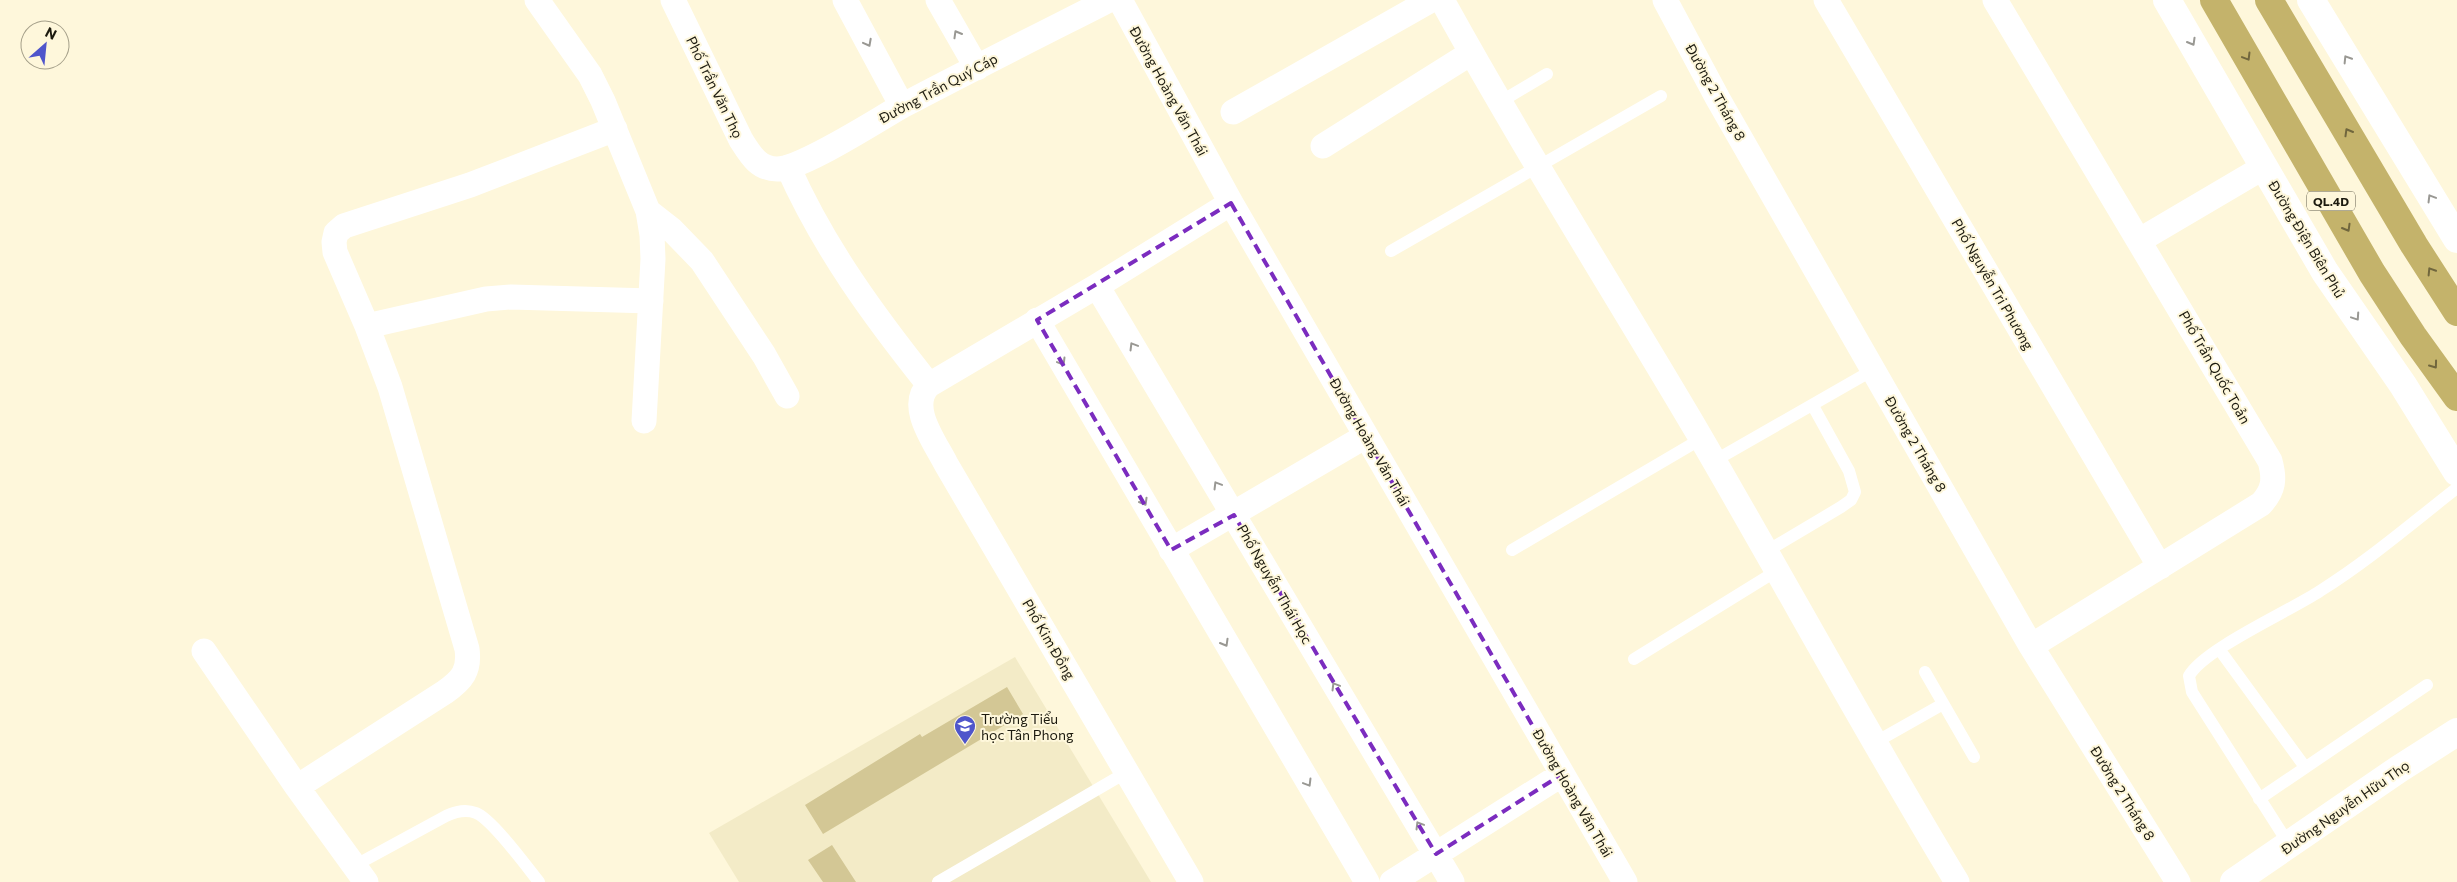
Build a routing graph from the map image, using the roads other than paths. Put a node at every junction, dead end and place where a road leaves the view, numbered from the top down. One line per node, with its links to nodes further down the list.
1 (537, 0): 23 (street)
2 (673, 0): 26 (street, Phố Trần Văn Thọ)
3 (845, 0): 21 (street, one-way to 21)
4 (938, 0): 17 (street, one-way to 4)
5 (1109, 0): 17 (street, Đường Trần Quý Cáp)
6 (1120, 0): 28 (street, Đường Hoàng Văn Thái)
7 (1431, 0): 22 (street)
8 (1442, 0): 16 (street)
9 (1665, 0): 38 (street, Đường 2 Tháng 8)
10 (1826, 0): 53 (street, Phố Nguyễn Tri Phương)
11 (1995, 0): 31 (street, Phố Trần Quốc Toản)
12 (2167, 0): 27 (street, Đường Điện Biên Phủ / QL.4D, one-way to 27)
13 (2214, 0): 41 (highway, QL.4D, one-way to 41)
14 (2269, 0): 35 (highway, one-way to 14)
15 (2311, 0): 30 (street, one-way to 15)
16 (1472, 53): 20 (street); 24 (street)
17 (977, 68): 21 (street, Đường Trần Quý Cáp)
18 (1546, 74): 20 (lane)
19 (1661, 96): 25 (lane)
20 (1500, 102): 25 (street)
21 (902, 106): 26 (street, Đường Trần Quý Cáp)
22 (1234, 112)
23 (615, 129): 29 (street); 37 (street)
24 (1323, 146)
25 (1538, 165): 32 (lane); 45 (street)
26 (777, 167): 39 (street)
27 (2264, 167): 31 (street); 47 (street, Đường Điện Biên Phủ / QL.4D, one-way to 47)
28 (1231, 203): 33 (street); 44 (street, Đường Hoàng Văn Thái)
29 (648, 211): 34 (street); 40 (street)
30 (2457, 239)
31 (2140, 240): 53 (street, Phố Trần Quốc Toản)
32 (1391, 252)
33 (1097, 286): 36 (street); 49 (street, Phố Nguyễn Thái Học, one-way to 33)
34 (650, 301): 37 (street); 43 (street)
35 (2457, 312)
36 (1037, 320): 39 (street); 50 (street, one-way to 50)
37 (367, 326): 67 (street)
38 (1873, 370): 42 (lane); 54 (street, Đường 2 Tháng 8)
39 (925, 388): 65 (street, Phố Kim Đồng)
40 (787, 396)
41 (2457, 397)
42 (1813, 406): 46 (lane); 52 (lane)
43 (644, 421)
44 (1366, 436): 49 (street); 66 (street, Đường Hoàng Văn Thái)
45 (1701, 439): 46 (street); 51 (lane)
46 (1714, 461): 52 (street)
47 (2457, 472)
48 (2457, 488): 55 (lane)
49 (1234, 515): 50 (street); 70 (street, Phố Nguyễn Thái Học, one-way to 49)
50 (1171, 550): 75 (street, one-way to 75)
51 (1512, 550)
52 (1772, 560): 57 (lane); 62 (street)
53 (2160, 568): 54 (street, Phố Trần Quốc Toản)
54 (2031, 646): 80 (street, Đường 2 Tháng 8)
55 (2220, 649): 64 (lane); 68 (lane)
56 (204, 651): 67 (street)
57 (1634, 659)
58 (1925, 672): 60 (lane)
59 (2427, 685): 64 (lane)
60 (1943, 704): 62 (lane); 63 (lane)
61 (2457, 732): 69 (street, Đường Nguyễn Hữu Thọ)
62 (1874, 742): 79 (street)
63 (1974, 757)
64 (2305, 767): 68 (lane)
65 (1126, 772): 73 (lane); 74 (street, Phố Kim Đồng)
66 (1562, 775): 70 (street); 78 (street, Đường Hoàng Văn Thái)
67 (297, 787): 71 (street)
68 (2259, 799): 69 (lane)
69 (2290, 846): 81 (street, Đường Nguyễn Hữu Thọ)
70 (1436, 854): 76 (street); 77 (street, Phố Nguyễn Thái Học)
71 (360, 874): 72 (lane)
72 (540, 882)
73 (938, 882)
74 (1191, 882)
75 (1367, 882)
76 (1392, 882)
77 (1452, 882)
78 (1625, 882)
79 (1957, 882)
80 (2178, 882)
81 (2234, 882)

